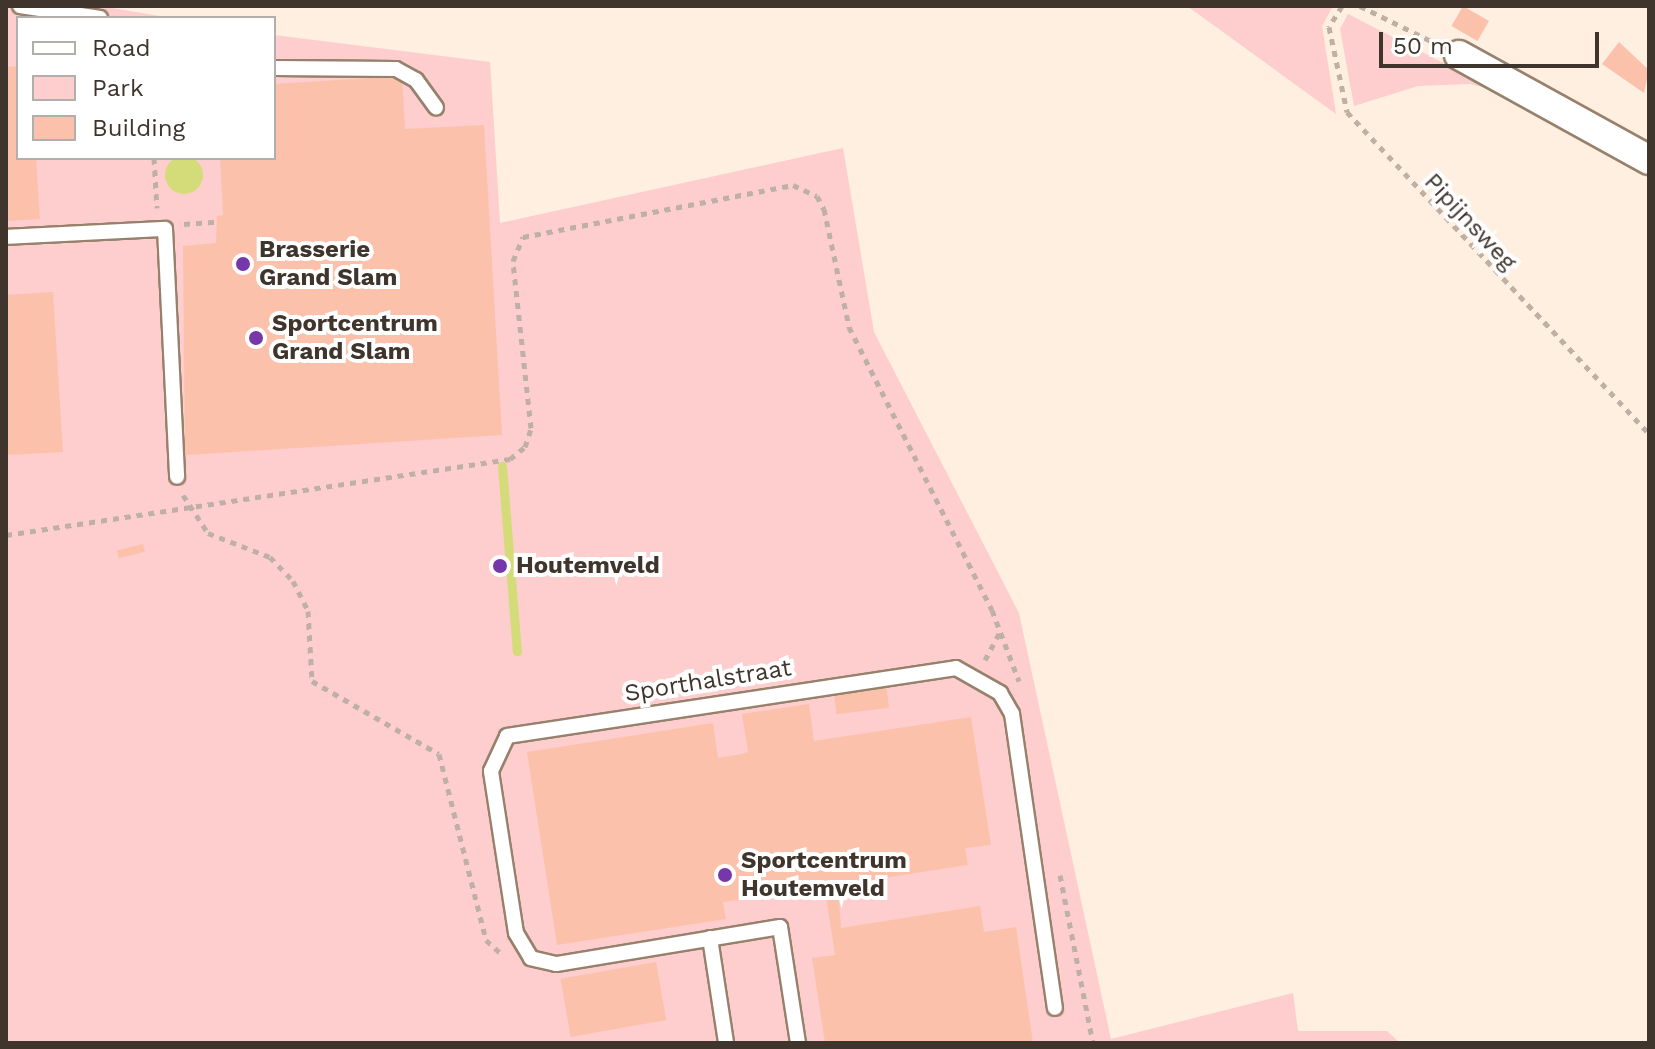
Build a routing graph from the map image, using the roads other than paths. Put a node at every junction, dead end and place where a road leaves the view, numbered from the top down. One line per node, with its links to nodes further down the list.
1 (20, 6): 2 (lane)
2 (87, 16)
3 (1459, 55): 6 (street)
4 (276, 68): 5 (lane)
5 (436, 108)
6 (1649, 160)
7 (6, 237): 8 (lane)
8 (177, 477)
9 (710, 938): 10 (lane, Sporthalstraat); 11 (lane); 12 (lane)
10 (1055, 1008)
11 (726, 1043)
12 (798, 1043)

